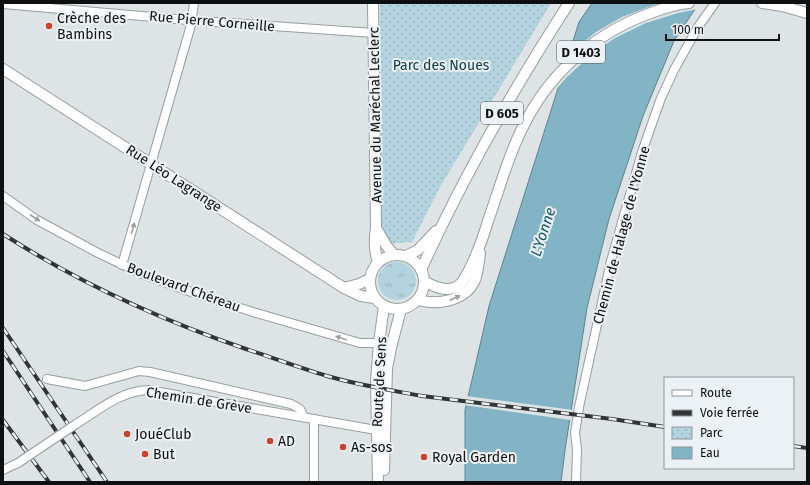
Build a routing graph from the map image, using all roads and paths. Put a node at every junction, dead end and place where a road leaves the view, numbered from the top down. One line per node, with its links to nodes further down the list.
1 (194, 3): 9 (street)
2 (373, 3): 10 (main road, Avenue du Maréchal Leclerc)
3 (569, 3): 14 (main road, D 605)
4 (689, 3): 16 (main road, D 1403)
5 (715, 3): 38 (street, Chemin de Halage de l'Yonne)
6 (762, 3): 8 (main road)
7 (3, 4): 9 (street, Rue Pierre Corneille)
8 (807, 13)
9 (192, 20): 10 (street, Rue Pierre Corneille); 12 (street)
10 (374, 33): 15 (main road, Avenue du Maréchal Leclerc)
11 (3, 69): 12 (main road, Rue Léo Lagrange)
12 (150, 164): 20 (street, one-way to 12); 24 (main road, Rue Léo Lagrange)
13 (3, 196): 20 (street, Boulevard Chéreau, one-way to 20)
14 (441, 226): 18 (main road, D 605); 21 (main road, D 605)
15 (376, 228): 17 (main road); 19 (main road, Avenue du Maréchal Leclerc)
16 (486, 229): 23 (main road, D 1403); 26 (main road, D 1403, one-way to 16)
17 (394, 255): 18 (main road); 19 (main road)
18 (406, 256): 21 (main road)
19 (378, 262): 22 (main road)
20 (122, 265): 29 (street, Boulevard Chéreau, one-way to 20)
21 (421, 270): 23 (main road)
22 (370, 279): 24 (main road); 25 (main road)
23 (424, 281): 26 (main road)
24 (344, 288): 25 (main road, Rue Léo Lagrange)
25 (375, 298): 27 (main road)
26 (418, 300): 28 (main road)
27 (384, 306): 28 (main road); 29 (main road, Route de Sens)
28 (401, 309): 37 (main road, Route de Sens)
29 (379, 343): 33 (main road, Route de Sens)
30 (47, 379): 31 (street, Chemin de Grève)
31 (304, 417): 32 (street, Chemin de Grève); 34 (street, Chemin de Grève, bridge)
32 (314, 419): 33 (street, Chemin de Grève); 35 (street)
33 (376, 430): 36 (main road, Route de Sens)
34 (3, 470)
35 (314, 482)
36 (378, 482)
37 (383, 482)
38 (576, 482)

